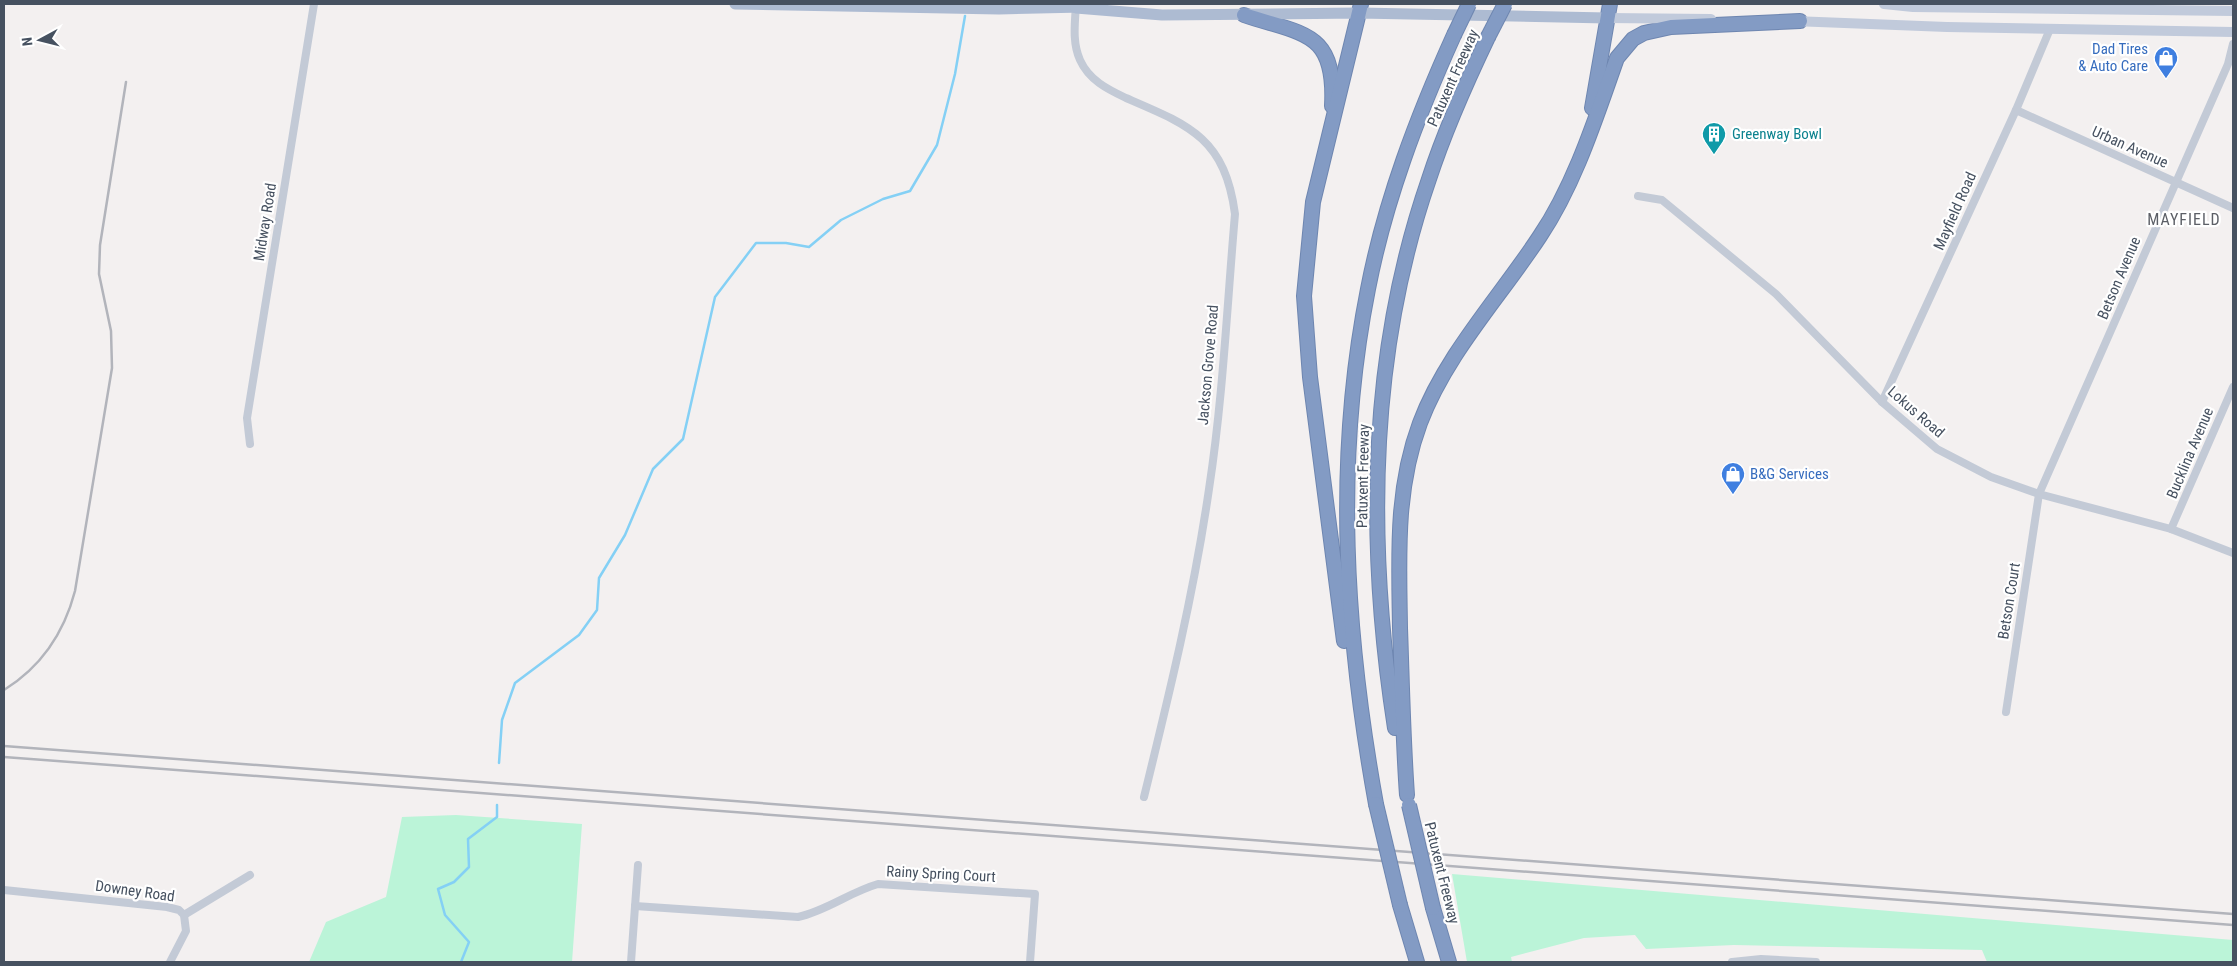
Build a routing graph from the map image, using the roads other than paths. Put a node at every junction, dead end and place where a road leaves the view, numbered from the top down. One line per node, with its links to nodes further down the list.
1 (314, 4): 24 (street, Midway Road)
2 (735, 4): 7 (main road)
3 (1121, 4): 7 (main road)
4 (1469, 4): 29 (highway, Patuxent Freeway, bridge)
5 (1504, 4): 31 (highway, Patuxent Freeway, bridge)
6 (1884, 4): 10 (main road)
7 (1076, 6): 11 (main road); 30 (street, Jackson Grove Road)
8 (1360, 9): 9 (main road); 11 (main road); 17 (highway)
9 (1608, 11): 12 (main road); 18 (highway)
10 (2233, 11)
11 (1244, 15): 17 (highway)
12 (1800, 21): 13 (main road); 18 (highway)
13 (2050, 29): 14 (main road); 16 (street, Mayfield Road)
14 (2233, 32)
15 (2233, 44): 19 (street, Betson Avenue)
16 (2016, 110): 19 (street, Urban Avenue); 23 (street, Mayfield Road)
17 (1331, 128): 29 (highway)
18 (1582, 150): 31 (highway)
19 (2175, 182): 21 (street, Urban Avenue); 25 (street, Betson Avenue)
20 (1638, 196): 23 (street, Lokus Road)
21 (2233, 208)
22 (2233, 387): 26 (street, Bucklina Avenue)
23 (1882, 402): 25 (street, Lokus Road)
24 (250, 444)
25 (2039, 494): 26 (street, Lokus Road); 28 (street, Betson Court)
26 (2171, 530): 27 (street, Lokus Road)
27 (2233, 553)
28 (2006, 712)
29 (1369, 764): 40 (highway, Patuxent Freeway, bridge)
30 (1144, 797)
31 (1408, 800): 41 (highway, Patuxent Freeway, bridge)
32 (638, 865): 35 (street)
33 (250, 875): 36 (street, Downey Road)
34 (4, 890): 36 (street, Downey Road)
35 (635, 906): 38 (street); 39 (street, Rainy Spring Court)
36 (184, 915): 37 (street)
37 (170, 962)
38 (631, 962)
39 (1030, 962)
40 (1417, 962)
41 (1449, 962)
42 (1732, 962): 43 (street)
43 (1816, 962)

